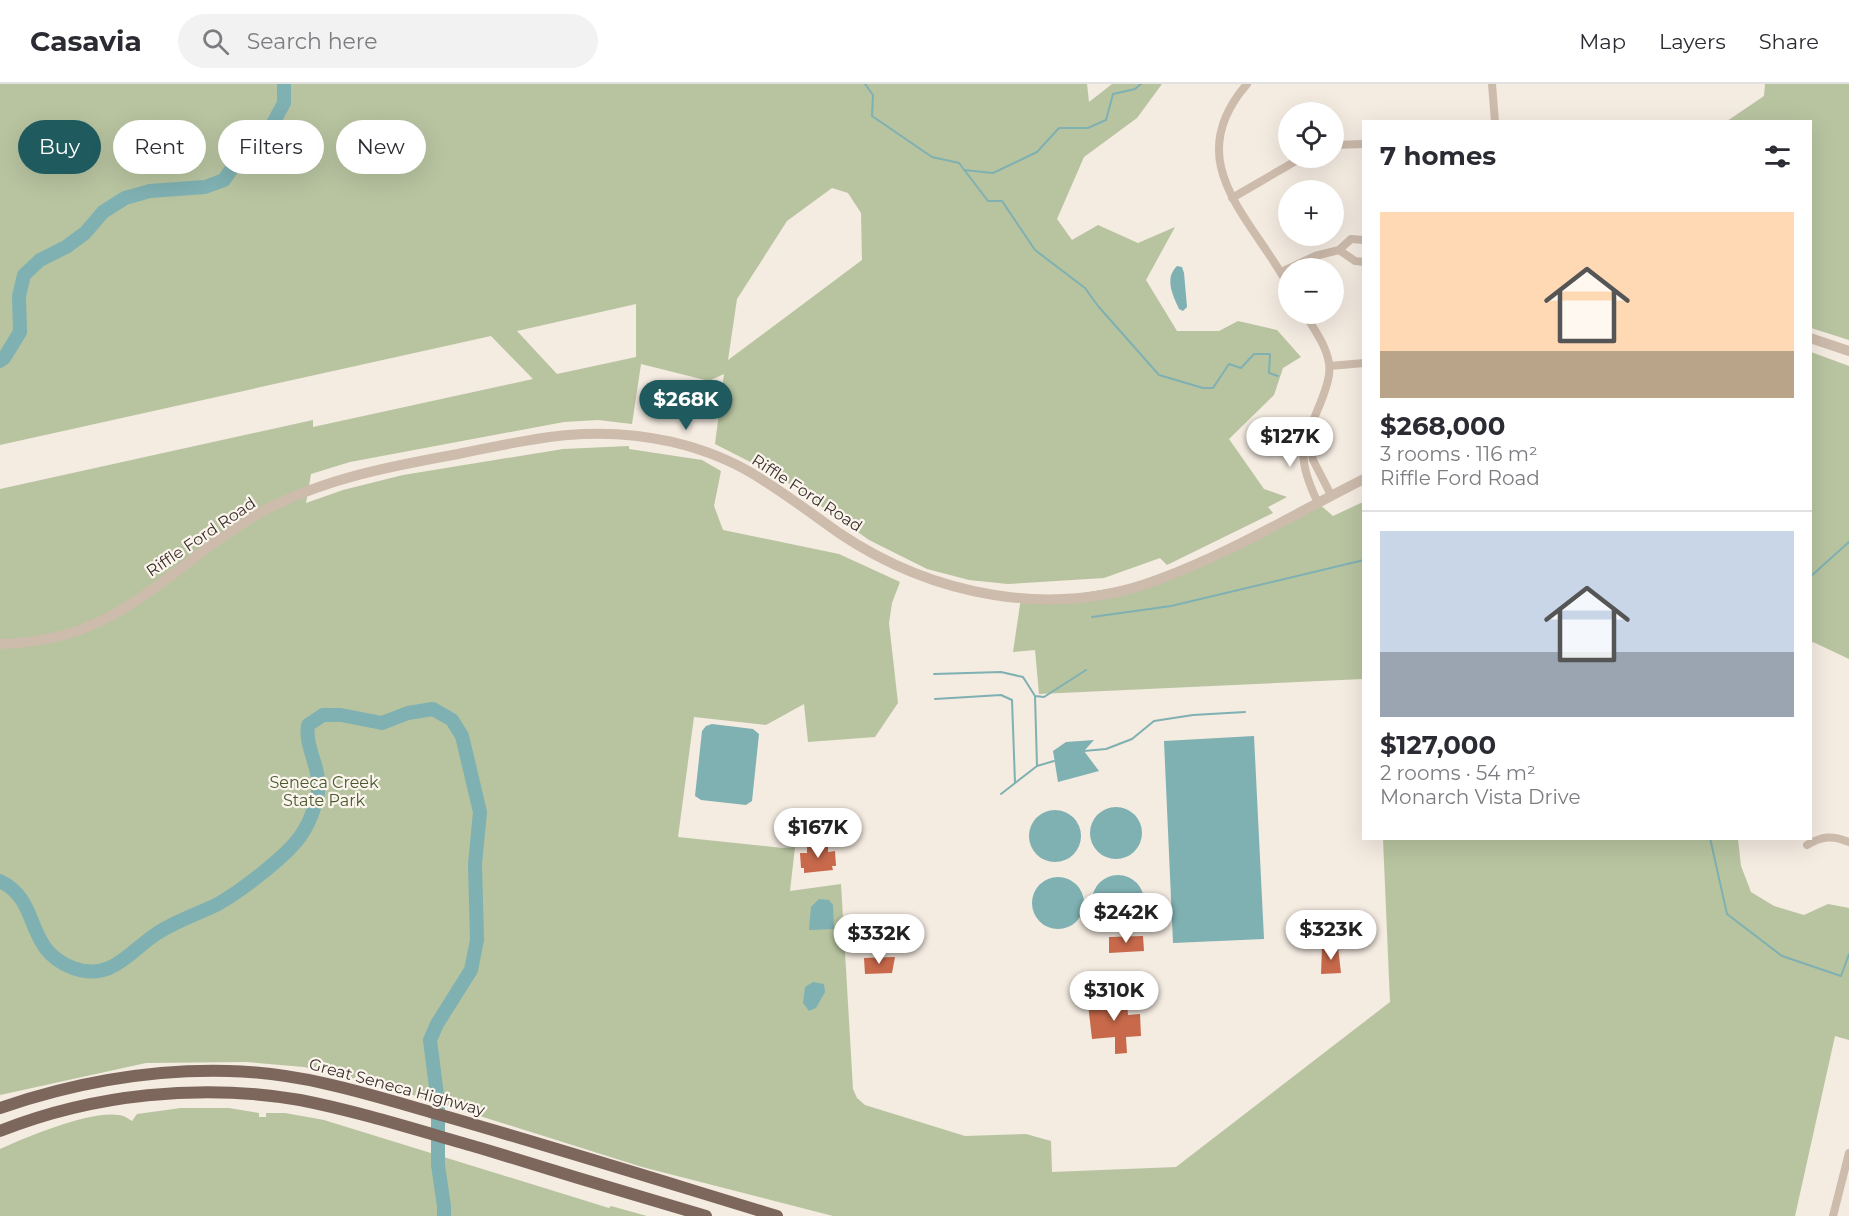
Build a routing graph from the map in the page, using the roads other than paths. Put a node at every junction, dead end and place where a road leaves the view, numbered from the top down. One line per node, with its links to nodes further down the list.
1 (1247, 84): 7 (street)
2 (1492, 84): 3 (street)
3 (1495, 120)
4 (1362, 144): 5 (street)
5 (1344, 145)
6 (1284, 168): 7 (street)
7 (1232, 198): 12 (street)
8 (1362, 240): 9 (street)
9 (1340, 250): 10 (street); 11 (street)
10 (1311, 258)
11 (1362, 262)
12 (1278, 267)
13 (1311, 324): 17 (street)
14 (1812, 339): 15 (street)
15 (1849, 351)
16 (1362, 363): 17 (street)
17 (1330, 366): 18 (street)
18 (1309, 433): 20 (street); 21 (street)
19 (1362, 480): 20 (street, Riffle Ford Road)
20 (1331, 495): 21 (street, Riffle Ford Road)
21 (1318, 502): 22 (street, Riffle Ford Road)
22 (0, 644)
23 (1849, 842): 24 (street)
24 (1807, 845)
25 (0, 1108): 29 (main road, Great Seneca Highway)
26 (0, 1131): 28 (main road)
27 (1849, 1153): 30 (street)
28 (706, 1216)
29 (777, 1216)
30 (1833, 1216)

